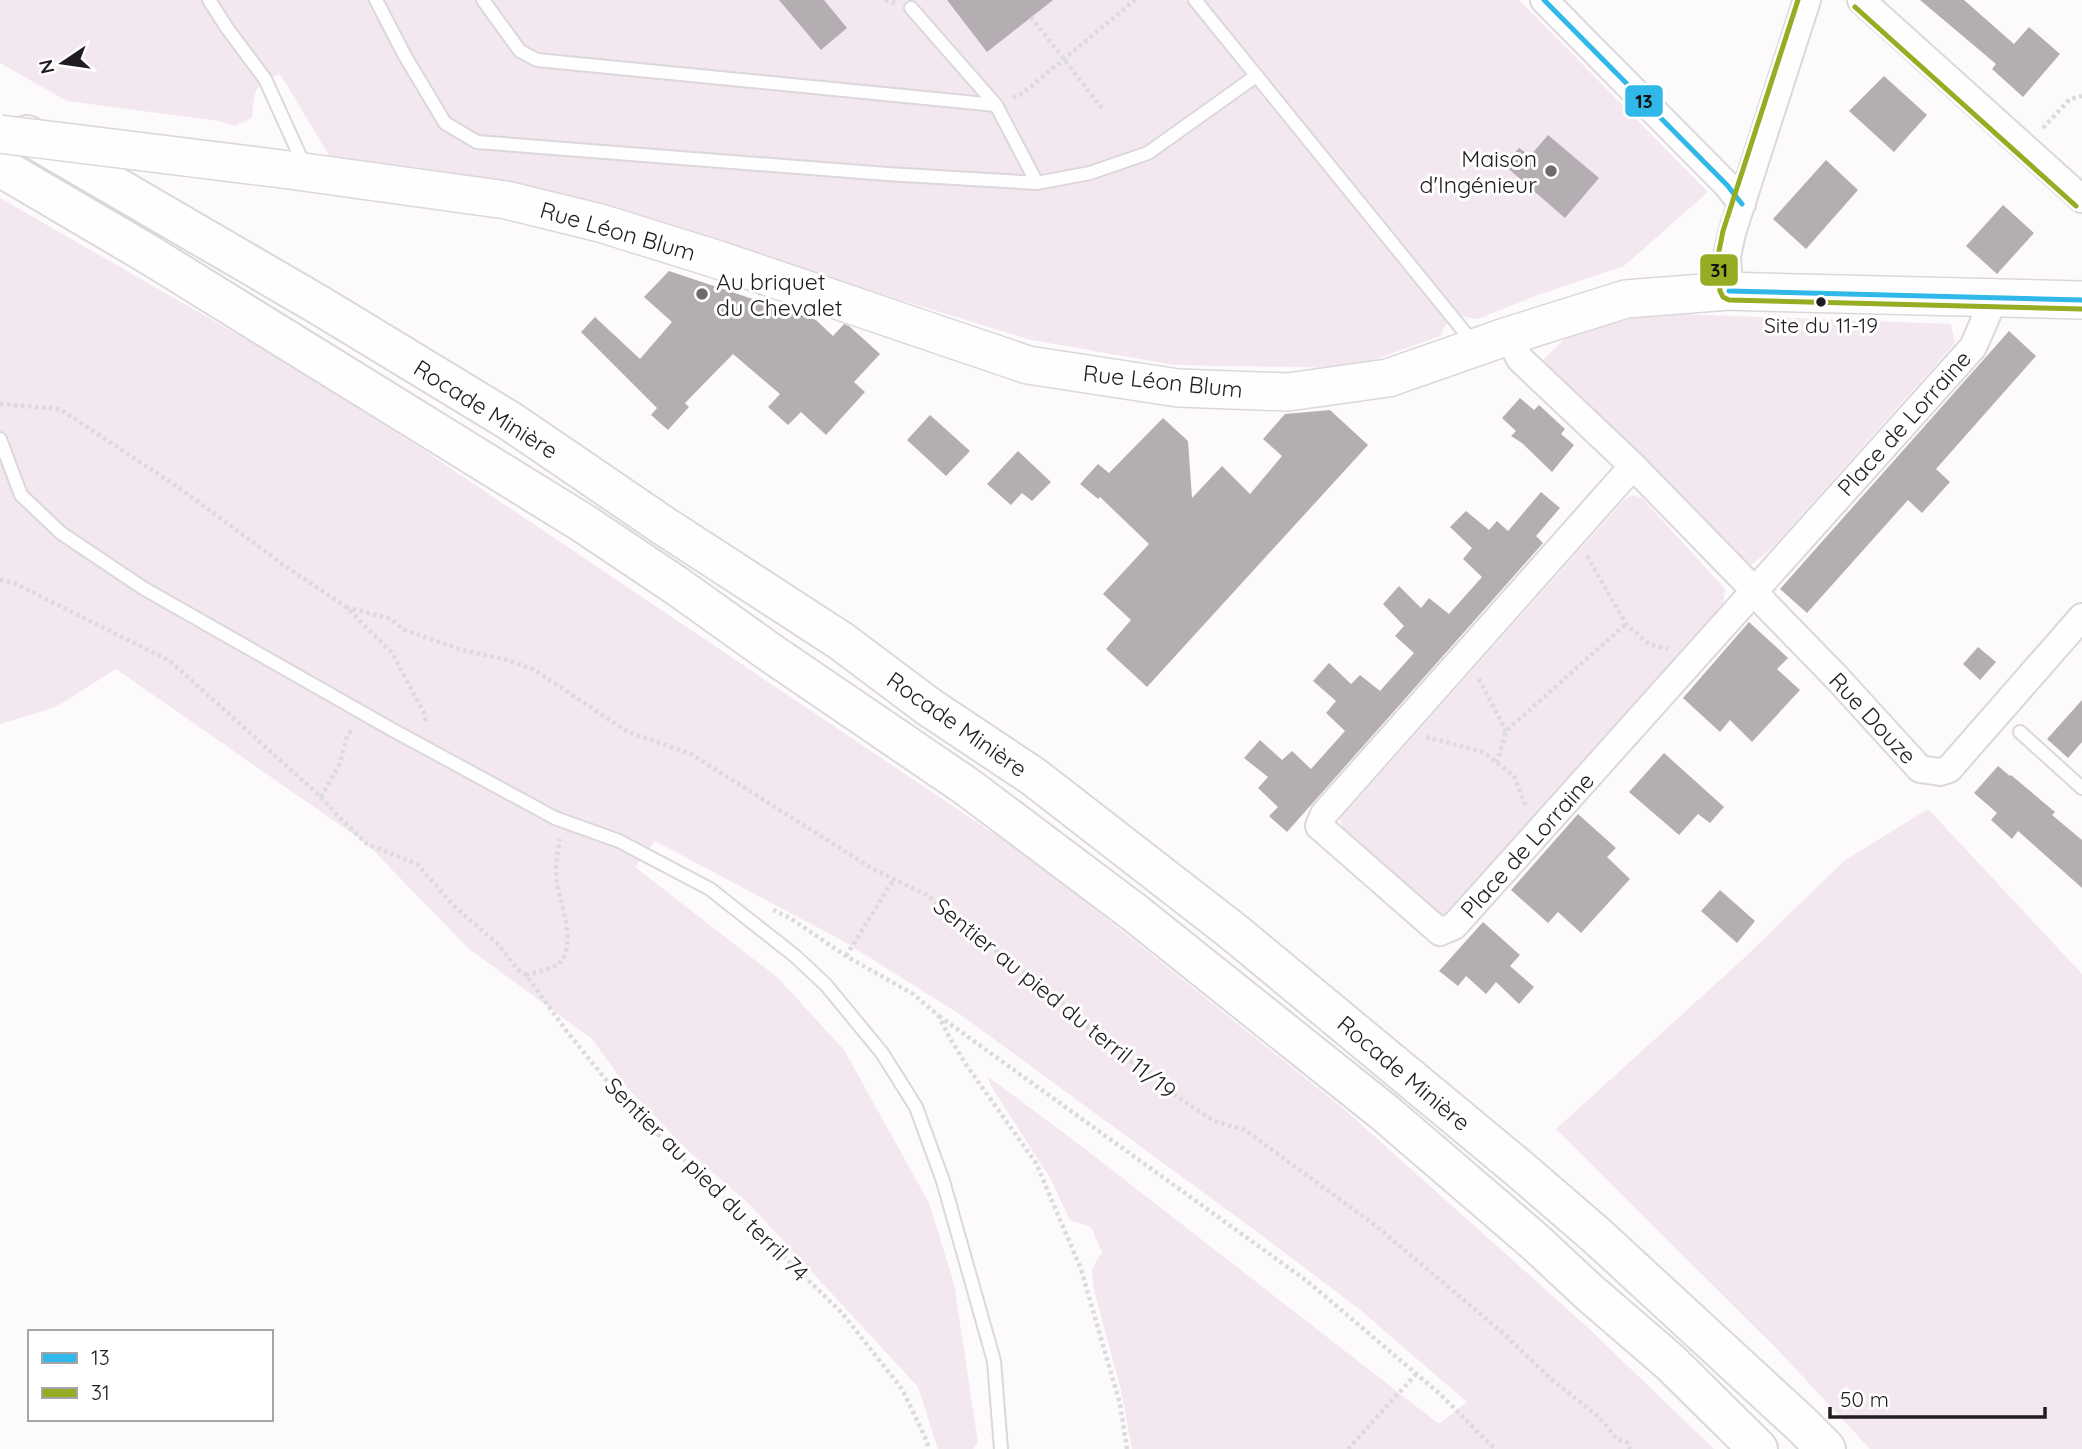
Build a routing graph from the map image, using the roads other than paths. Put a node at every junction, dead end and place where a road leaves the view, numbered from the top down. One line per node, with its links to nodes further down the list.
1 (209, 0): 14 (lane)
2 (376, 0): 15 (lane)
3 (483, 0): 10 (lane)
4 (1195, 0): 9 (lane)
5 (1544, 0): 17 (street)
6 (1807, 0): 17 (street)
7 (1861, 0): 16 (street)
8 (911, 8): 10 (lane)
9 (1256, 76): 15 (lane); 21 (lane)
10 (996, 105): 15 (lane)
11 (0, 120): 30 (highway, Rocade Minière)
12 (0, 134): 14 (street, Rue Léon Blum, bridge)
13 (0, 167): 29 (highway, Rocade Minière)
14 (295, 172): 21 (street, Rue Léon Blum)
15 (1037, 183)
16 (2082, 199)
17 (1742, 204): 18 (street)
18 (1729, 291): 19 (street, Rue Léon Blum); 21 (street, Rue Léon Blum)
19 (1994, 299): 20 (street, Rue Léon Blum); 24 (street, Place de Lorraine)
20 (2082, 300)
21 (1493, 342): 23 (street, Rue Douze)
22 (0, 439): 28 (lane)
23 (1633, 466): 24 (street, Rue Douze); 24 (street, Place de Lorraine)
24 (1755, 591): 25 (street, Rue Douze)
25 (2077, 632)
26 (2020, 732): 27 (lane)
27 (2082, 788)
28 (1001, 1449)
29 (1758, 1449)
30 (1826, 1449)

